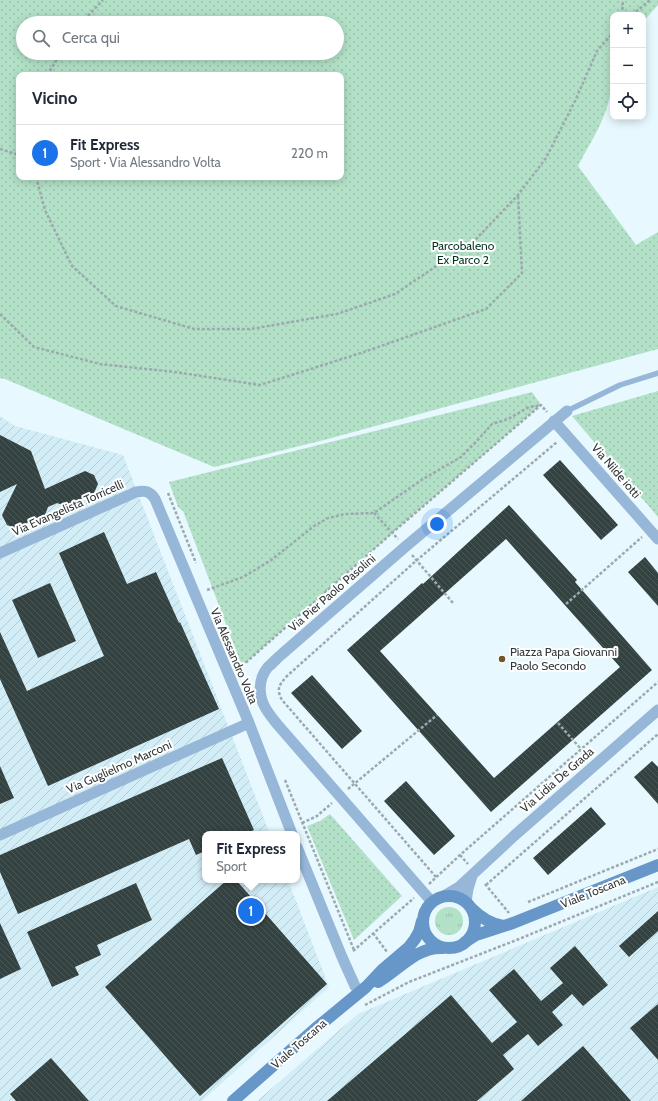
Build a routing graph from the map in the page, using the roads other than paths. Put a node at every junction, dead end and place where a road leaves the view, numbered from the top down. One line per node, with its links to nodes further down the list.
1 (658, 373): 2 (lane, Via Pier Paolo Pasolini)
2 (567, 411): 3 (street, Via Pier Paolo Pasolini)
3 (554, 420): 5 (street, Via Nilde iotti); 15 (street, Via Pier Paolo Pasolini)
4 (147, 491): 6 (street, Via Evangelista Torricelli); 8 (street, Via Alessandro Volta)
5 (658, 539)
6 (0, 553)
7 (658, 710): 13 (street, Via Lidia De Grada)
8 (249, 723): 9 (street, Via Alessandro Volta); 10 (street, Via Guglielmo Marconi)
9 (290, 830)
10 (0, 835)
11 (300, 854): 21 (street)
12 (658, 865): 18 (street, Viale Toscana)
13 (475, 872): 14 (street, Via Lidia De Grada); 16 (street, Via Lidia De Grada)
14 (444, 896): 15 (street); 16 (street)
15 (432, 902): 17 (street)
16 (468, 905): 18 (street); 19 (street)
17 (422, 921): 20 (street); 21 (street, Viale Toscana)
18 (507, 921): 19 (street, Viale Toscana)
19 (465, 942): 20 (street)
20 (443, 948): 21 (street, Viale Toscana)
21 (363, 990): 22 (street, Viale Toscana)
22 (233, 1101)

